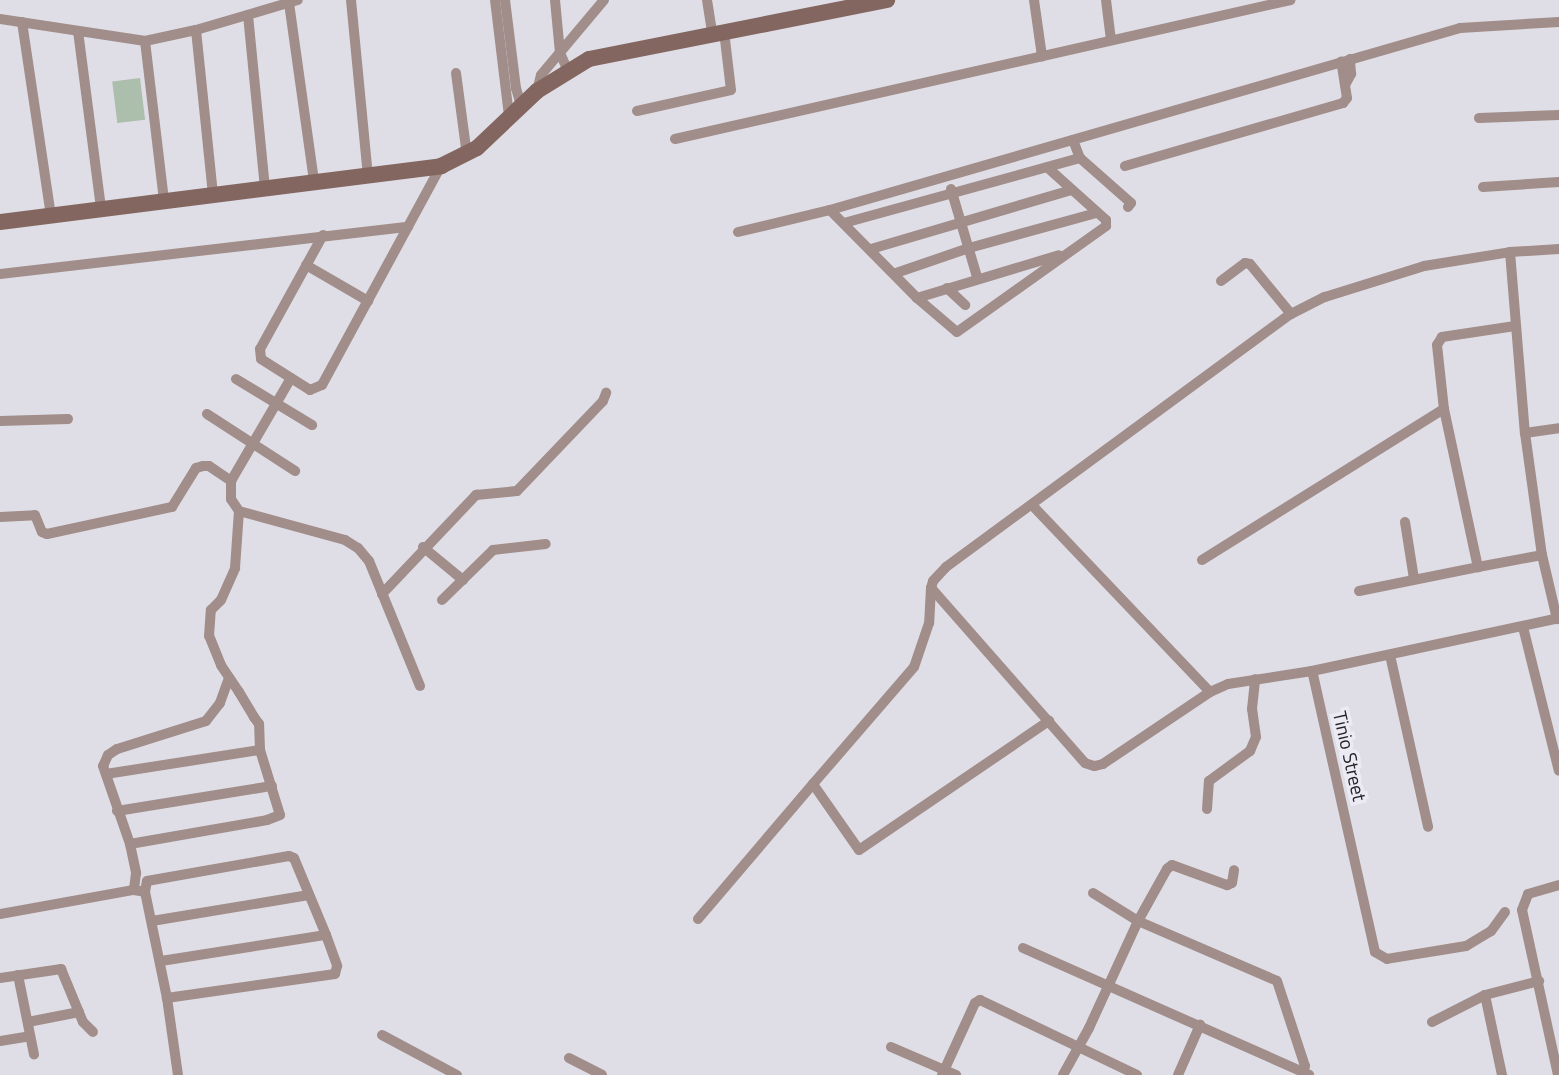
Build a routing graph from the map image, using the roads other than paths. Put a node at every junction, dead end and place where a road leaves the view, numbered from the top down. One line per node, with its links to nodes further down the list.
1 (351, 0): 38 (street)
2 (495, 0): 27 (street)
3 (505, 0): 27 (street)
4 (555, 0): 21 (street)
5 (604, 0): 21 (street)
6 (707, 0): 18 (street)
7 (887, 0): 18 (street)
8 (1034, 0): 22 (street)
9 (1106, 0): 19 (street)
10 (1291, 0): 19 (street)
11 (294, 1): 12 (street); 40 (street)
12 (248, 15): 16 (street); 43 (street)
13 (0, 19): 14 (street)
14 (22, 22): 17 (street); 52 (street)
15 (1559, 22): 23 (street)
16 (196, 30): 20 (street); 46 (street)
17 (78, 31): 20 (street); 49 (street)
18 (718, 32): 24 (street); 28 (street)
19 (1111, 40): 22 (street)
20 (145, 41): 47 (street)
21 (560, 53): 24 (street); 26 (street)
22 (1042, 56): 31 (street)
23 (1346, 60): 32 (street); 36 (street)
24 (568, 71): 26 (street)
25 (456, 72): 33 (street)
26 (537, 91): 27 (street)
27 (515, 111): 33 (street)
28 (637, 111)
29 (1559, 115): 30 (street)
30 (1479, 118)
31 (675, 139)
32 (1073, 141): 34 (street); 39 (street)
33 (467, 156): 35 (street)
34 (1080, 158): 37 (street); 48 (street)
35 (441, 166): 38 (street); 56 (street)
36 (1125, 166)
37 (1046, 167): 44 (street); 45 (street)
38 (368, 175): 40 (street)
39 (947, 177): 45 (street); 50 (street)
40 (314, 182): 43 (street)
41 (1559, 182): 42 (street)
42 (1483, 187)
43 (265, 188): 46 (street)
44 (1071, 190): 51 (street); 54 (street)
45 (952, 193): 54 (street); 55 (street)
46 (213, 195): 47 (street)
47 (163, 201): 49 (street)
48 (1128, 207)
49 (101, 209): 52 (street)
50 (831, 210): 55 (street); 57 (street)
51 (1096, 213): 59 (street); 63 (street)
52 (51, 217): 53 (street)
53 (0, 222)
54 (961, 222): 59 (street); 60 (street)
55 (844, 223): 60 (street)
56 (408, 227): 58 (street); 71 (street)
57 (738, 232)
58 (323, 235): 64 (street); 66 (street)
59 (969, 248): 65 (street); 67 (street)
60 (871, 249): 65 (street)
61 (1559, 249): 62 (street)
62 (1510, 252): 73 (street); 74 (street)
63 (1065, 254): 67 (street); 70 (street)
64 (306, 265): 71 (street); 75 (street)
65 (896, 273): 70 (street)
66 (0, 274)
67 (977, 277): 69 (street)
68 (1221, 281): 73 (street)
69 (947, 288): 70 (street); 72 (street)
70 (918, 298)
71 (368, 301): 75 (street)
72 (965, 305)
73 (1291, 314): 89 (street)
74 (1515, 326): 79 (street); 85 (street)
75 (291, 378): 78 (street)
76 (236, 379): 78 (street)
77 (606, 393): 94 (street)
78 (276, 402): 83 (street); 86 (street)
79 (1444, 409): 96 (street); 97 (street)
80 (207, 414): 86 (street)
81 (68, 419): 82 (street)
82 (0, 421)
83 (312, 425)
84 (1559, 428): 85 (street)
85 (1525, 433): 95 (street)
86 (254, 443): 87 (street); 88 (street)
87 (295, 471)
88 (231, 481): 90 (street); 91 (street)
89 (1032, 505): 100 (street); 111 (street)
90 (239, 511): 102 (street); 108 (street)
91 (0, 517)
92 (1405, 522): 98 (street)
93 (546, 544): 99 (street)
94 (424, 547): 99 (street); 102 (street)
95 (1542, 555): 97 (street); 104 (street)
96 (1202, 560)
97 (1478, 567): 98 (street)
98 (1414, 579): 101 (street)
99 (463, 580): 103 (street)
100 (932, 588): 112 (street); 116 (street)
101 (1359, 591)
102 (382, 594): 110 (street)
103 (442, 600)
104 (1558, 618): 105 (street)
105 (1523, 626): 106 (street); 114 (street)
106 (1390, 655): 107 (street); 120 (street)
107 (1312, 671): 109 (street); 127 (street, Tinio Street)
108 (229, 678): 113 (street); 115 (street)
109 (1255, 679): 111 (street); 118 (street)
110 (420, 686)
111 (1210, 692): 112 (street)
112 (1049, 721): 116 (street)
113 (260, 750): 115 (street); 117 (street)
114 (1559, 771)
115 (106, 774): 119 (street)
116 (813, 784): 129 (street)
117 (272, 786): 119 (street); 121 (street)
118 (1207, 809)
119 (117, 811): 121 (street)
120 (1428, 827)
121 (130, 845): 124 (street)
122 (1234, 870): 131 (street)
123 (1559, 884): 137 (street)
124 (139, 891): 126 (street); 128 (street); 130 (street)
125 (1093, 893): 131 (street)
126 (309, 895): 130 (street); 132 (street)
127 (1504, 912)
128 (0, 914)
129 (698, 919)
130 (152, 921): 134 (street)
131 (1138, 921): 138 (street); 154 (street)
132 (326, 935): 134 (street); 140 (street)
133 (1023, 948): 138 (street)
134 (161, 961): 140 (street)
135 (18, 975): 136 (street); 141 (street); 142 (street)
136 (0, 978)
137 (1539, 981): 139 (street); 163 (street)
138 (1108, 985): 144 (street); 149 (street)
139 (1485, 995): 143 (street); 162 (street)
140 (167, 998): 155 (street)
141 (79, 1012): 142 (street); 145 (street)
142 (28, 1022): 147 (street)
143 (1432, 1022)
144 (1200, 1026): 154 (street); 161 (street)
145 (93, 1032)
146 (382, 1035): 156 (street)
147 (30, 1036): 148 (street); 151 (street)
148 (0, 1041)
149 (1077, 1046): 153 (street); 159 (street); 160 (street)
150 (891, 1047): 153 (street)
151 (34, 1054)
152 (569, 1058): 157 (street)
153 (943, 1072): 158 (street)
154 (1305, 1074)
155 (178, 1075)
156 (457, 1075)
157 (602, 1075)
158 (956, 1075)
159 (1063, 1075)
160 (1137, 1075)
161 (1178, 1075)
162 (1502, 1075)
163 (1558, 1075)

